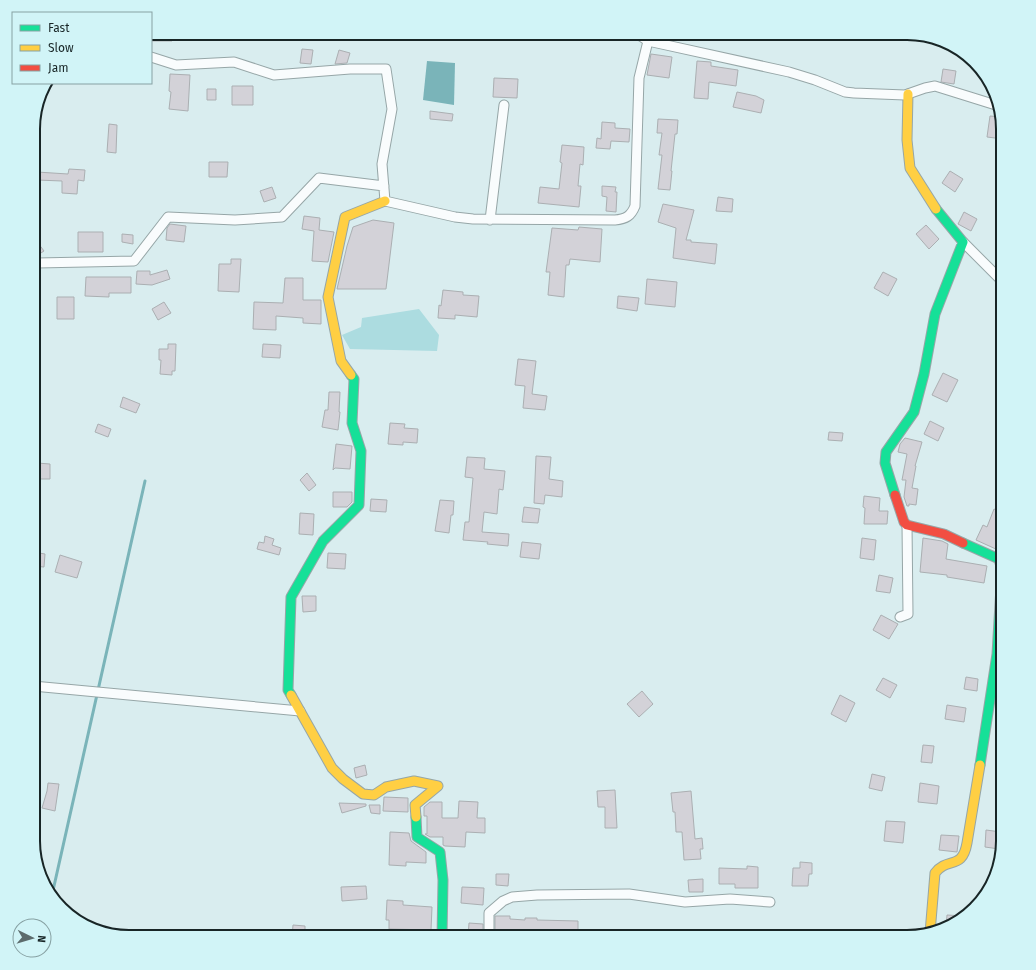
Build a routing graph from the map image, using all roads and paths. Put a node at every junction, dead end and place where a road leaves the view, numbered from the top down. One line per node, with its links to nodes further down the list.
1 (648, 41): 3 (street); 8 (street)
2 (152, 57): 6 (street)
3 (908, 94): 4 (street); 9 (street)
4 (992, 104)
5 (504, 105): 8 (street)
6 (384, 186): 7 (street); 10 (street)
7 (385, 201): 8 (street); 17 (street)
8 (490, 220)
9 (963, 242): 11 (street); 12 (street)
10 (40, 263)
11 (996, 275)
12 (907, 524): 13 (street); 14 (street)
13 (996, 557)
14 (900, 617)
15 (996, 660): 19 (street)
16 (40, 687): 17 (street)
17 (300, 711): 20 (street)
18 (770, 902): 21 (street)
19 (931, 927)
20 (442, 930)
21 (489, 930)

